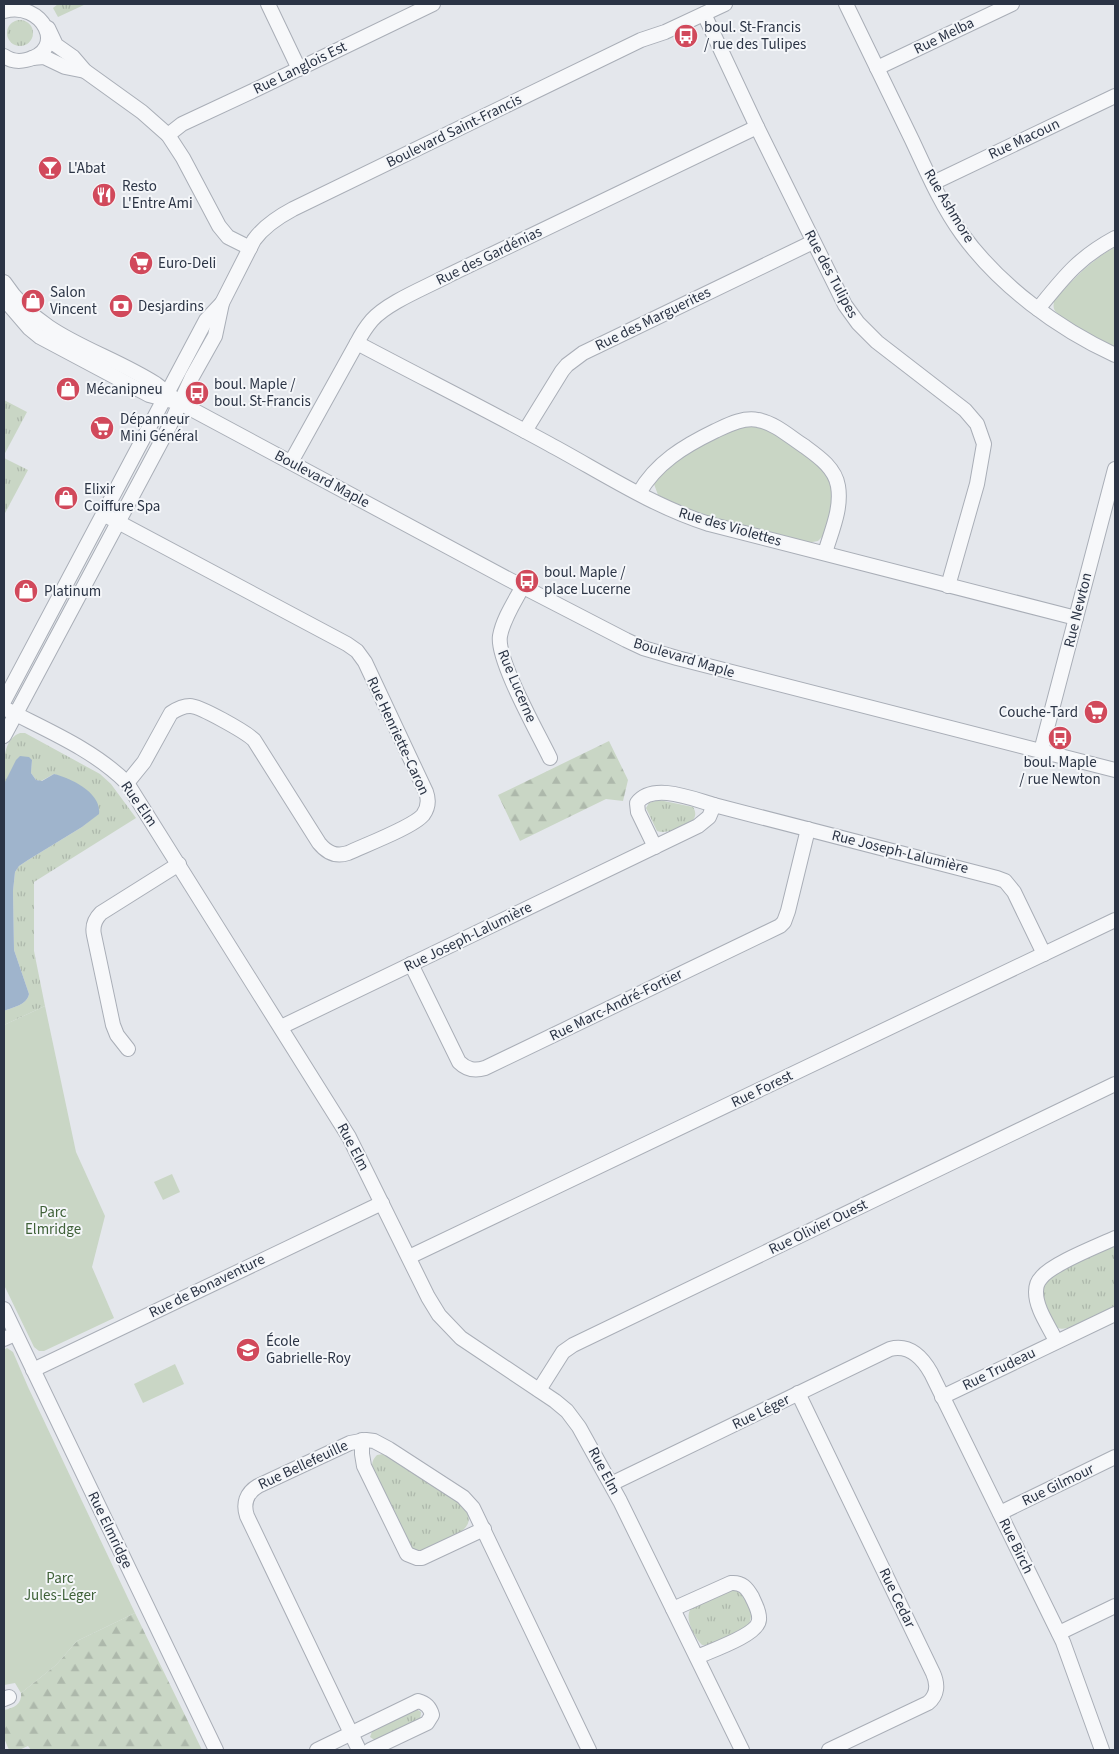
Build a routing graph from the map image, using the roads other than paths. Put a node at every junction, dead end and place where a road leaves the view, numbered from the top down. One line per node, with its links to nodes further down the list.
1 (268, 4): 13 (street)
2 (433, 4): 13 (street, Rue Langlois Est)
3 (725, 4): 8 (street, Boulevard Saint-Francis)
4 (846, 4): 12 (street, Rue Ashmore)
5 (1012, 4): 12 (street, Rue Melba)
6 (19, 5): 7 (street); 9 (street)
7 (4, 11)
8 (704, 14): 17 (street, Rue des Tulipes); 22 (street, Boulevard Saint-Francis)
9 (48, 28): 11 (street); 14 (street)
10 (4, 56): 11 (street)
11 (27, 60): 14 (street); 15 (street)
12 (877, 68): 19 (street, Rue Ashmore)
13 (299, 69): 18 (street, Rue Langlois Est)
14 (85, 71): 18 (street)
15 (4, 72)
16 (1115, 96): 19 (street, Rue Macoun)
17 (757, 127): 21 (street, Rue des Tulipes); 27 (street, Rue des Gardénias)
18 (168, 135): 22 (street)
19 (933, 183): 26 (street, Rue Ashmore)
20 (1115, 238): 26 (street)
21 (813, 242): 31 (street, Rue des Marguerites); 39 (street, Rue des Tulipes)
22 (250, 248): 25 (street, Boulevard Saint-Francis)
23 (4, 282): 29 (street, Boulevard Maple)
24 (4, 299): 29 (street, Boulevard Maple)
25 (222, 303): 29 (street, Boulevard Saint-Francis); 30 (street, Boulevard Saint-Francis)
26 (1038, 309): 28 (street, Rue Ashmore)
27 (357, 343): 31 (street, Rue des Violettes); 32 (street, Rue des Gardénias)
28 (1115, 355)
29 (165, 396): 30 (street, Boulevard Maple); 35 (street, Boulevard Saint-Francis)
30 (180, 403): 32 (street, Boulevard Maple); 36 (street, Boulevard Saint-Francis)
31 (525, 431): 34 (street, Rue des Violettes)
32 (291, 462): 38 (street, Boulevard Maple)
33 (1115, 468): 40 (street, Rue Newton)
34 (639, 493): 37 (street, Rue des Violettes); 37 (street)
35 (103, 514): 36 (street, Rue Henriette-Caron); 41 (street, Boulevard Saint-Francis)
36 (118, 522): 42 (street, Boulevard Saint-Francis); 47 (street, Rue Henriette-Caron)
37 (825, 553): 39 (street, Rue des Violettes)
38 (523, 586): 44 (street, Boulevard Maple); 45 (street, Rue Lucerne)
39 (948, 586): 40 (street, Rue des Violettes)
40 (1076, 618): 44 (street, Rue Newton)
41 (4, 700)
42 (10, 711): 43 (street, Boulevard Saint-Francis); 47 (street, Rue Elm)
43 (4, 736)
44 (1041, 751): 46 (street, Boulevard Maple)
45 (550, 758)
46 (1115, 770)
47 (128, 783): 51 (street, Rue Elm)
48 (714, 805): 49 (street, Rue Joseph-Lalumière); 50 (street, Rue Joseph-Lalumière); 50 (street, Rue Joseph-Lalumière)
49 (808, 829): 53 (street, Rue Joseph-Lalumière); 54 (street, Rue Marc-André-Fortier)
50 (655, 847): 54 (street, Rue Joseph-Lalumière)
51 (179, 864): 55 (street, Rue Elm); 56 (street)
52 (1115, 920): 53 (street, Rue Forest)
53 (1044, 954): 60 (street, Rue Forest)
54 (411, 964): 55 (street, Rue Joseph-Lalumière)
55 (281, 1027): 58 (street, Rue Elm)
56 (128, 1049)
57 (1115, 1084): 67 (street, Rue Olivier Ouest)
58 (382, 1203): 60 (street, Rue Elm); 66 (street, Rue de Bonaventure)
59 (1115, 1238): 64 (street)
60 (409, 1258): 67 (street, Rue Elm)
61 (4, 1309): 63 (street, Rue Elmridge)
62 (1115, 1314): 64 (street, Rue Trudeau)
63 (10, 1336): 66 (street, Rue Elmridge)
64 (1056, 1341): 69 (street, Rue Trudeau)
65 (912, 1352): 68 (street, Rue Léger); 69 (street, Rue Birch)
66 (33, 1370): 80 (street, Rue Elmridge)
67 (538, 1390): 72 (street, Rue Elm)
68 (798, 1394): 72 (street, Rue Léger); 86 (street, Rue Cedar)
69 (942, 1397): 73 (street, Rue Birch)
70 (362, 1440): 74 (street, Rue Bellefeuille); 74 (street); 79 (street, Rue Bellefeuille)
71 (1115, 1457): 73 (street, Rue Gilmour)
72 (611, 1484): 76 (street, Rue Elm)
73 (1000, 1512): 77 (street, Rue Birch)
74 (484, 1529): 84 (street, Rue Bellefeuille)
75 (1115, 1606): 77 (street)
76 (673, 1608): 78 (street, Rue Elm); 78 (street)
77 (1059, 1633): 87 (street, Rue Birch)
78 (697, 1657): 85 (street, Rue Elm)
79 (351, 1734): 81 (street); 82 (street, Rue Bellefeuille); 83 (street)
80 (216, 1750)
81 (317, 1750)
82 (359, 1750)
83 (370, 1750)
84 (589, 1750)
85 (742, 1750)
86 (829, 1750)
87 (1102, 1750)

